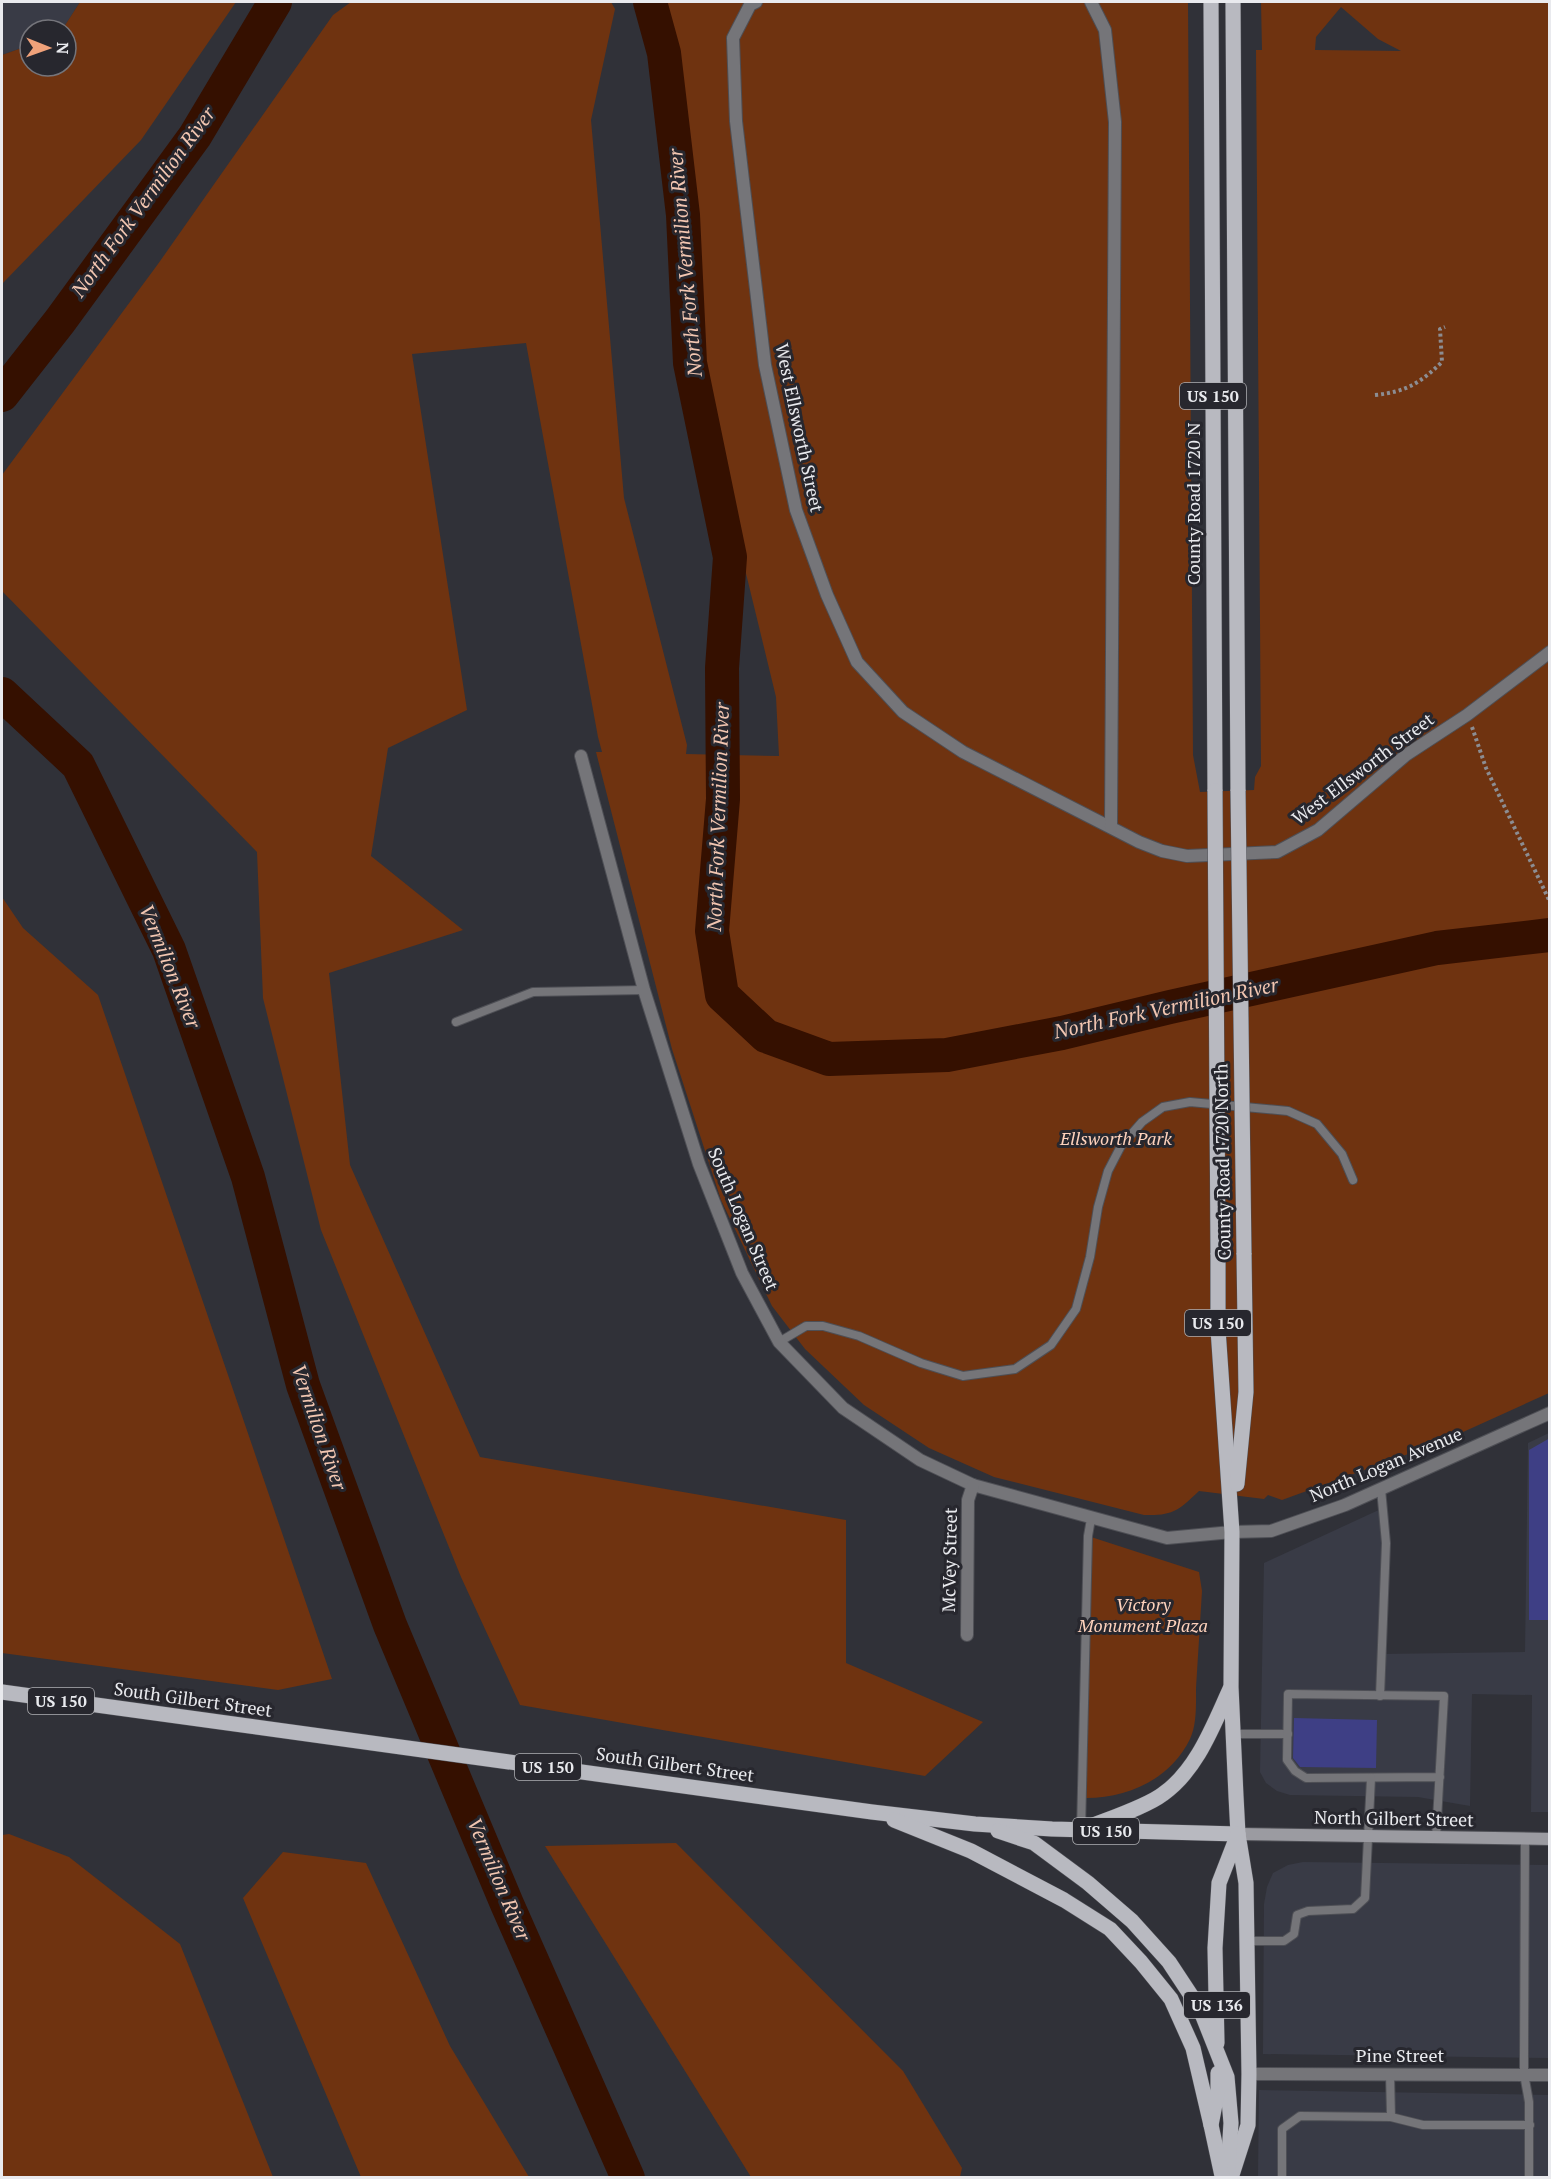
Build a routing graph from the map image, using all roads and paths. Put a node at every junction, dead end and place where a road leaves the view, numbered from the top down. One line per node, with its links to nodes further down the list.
1 (756, 2): 11 (street, West Ellsworth Street)
2 (1091, 2): 11 (street)
3 (1211, 2): 10 (main road, County Road 1720 N / US 150)
4 (1233, 2): 21 (main road, County Road 1720 North / US 150, bridge)
5 (1445, 327): 6 (path)
6 (1375, 395)
7 (1550, 652): 8 (street, West Ellsworth Street)
8 (1467, 715): 11 (street, West Ellsworth Street); 12 (path)
9 (580, 756): 13 (street, South Logan Street)
10 (1215, 791): 21 (main road, County Road 1720 North / US 150, bridge)
11 (1111, 827)
12 (1550, 902)
13 (644, 990): 14 (lane); 16 (street, South Logan Street)
14 (456, 1022)
15 (1353, 1180): 16 (lane)
16 (779, 1342): 18 (street, South Logan Street)
17 (1550, 1413): 19 (street, North Logan Avenue)
18 (973, 1485): 20 (street, South Logan Street); 22 (street, McVey Street)
19 (1381, 1489): 21 (street, North Logan Avenue); 25 (lane)
20 (1091, 1519): 21 (street, South Logan Street); 32 (lane)
21 (1232, 1532): 23 (main road, County Road 1720 North / US 150)
22 (967, 1635)
23 (1232, 1687): 26 (main road, County Road 1720 North / US 150); 32 (main road)
24 (2, 1692): 30 (main road, South Gilbert Street / US 150)
25 (1380, 1696): 27 (lane); 28 (lane)
26 (1234, 1734): 27 (lane); 33 (main road, County Road 1720 North / US 150)
27 (1288, 1734): 29 (lane)
28 (1440, 1777): 29 (lane); 35 (lane)
29 (1371, 1778): 34 (lane)
30 (872, 1812): 31 (main road, South Gilbert Street / US 150); 45 (main road)
31 (975, 1824): 32 (main road, South Gilbert Street / US 150); 39 (main road)
32 (1082, 1830): 33 (main road, South Gilbert Street / US 150)
33 (1238, 1834): 34 (main road, North Gilbert Street); 38 (main road, US 136); 39 (main road, US 136)
34 (1369, 1836): 35 (main road, North Gilbert Street); 38 (lane)
35 (1436, 1838): 36 (main road, North Gilbert Street)
36 (1525, 1839): 37 (main road, North Gilbert Street); 42 (lane)
37 (1550, 1839)
38 (1247, 1941): 40 (main road, US 136)
39 (1217, 2053): 45 (main road, US 136); 47 (main road)
40 (1250, 2074): 41 (street, Pine Street); 47 (main road, US 136)
41 (1390, 2074): 42 (street, Pine Street); 44 (lane)
42 (1524, 2074): 43 (street, Pine Street); 46 (lane)
43 (1550, 2075)
44 (1390, 2117): 46 (lane); 48 (lane)
45 (1211, 2125): 47 (main road, US 136)
46 (1530, 2125): 49 (lane)
47 (1227, 2178)
48 (1282, 2178)
49 (1529, 2178)

